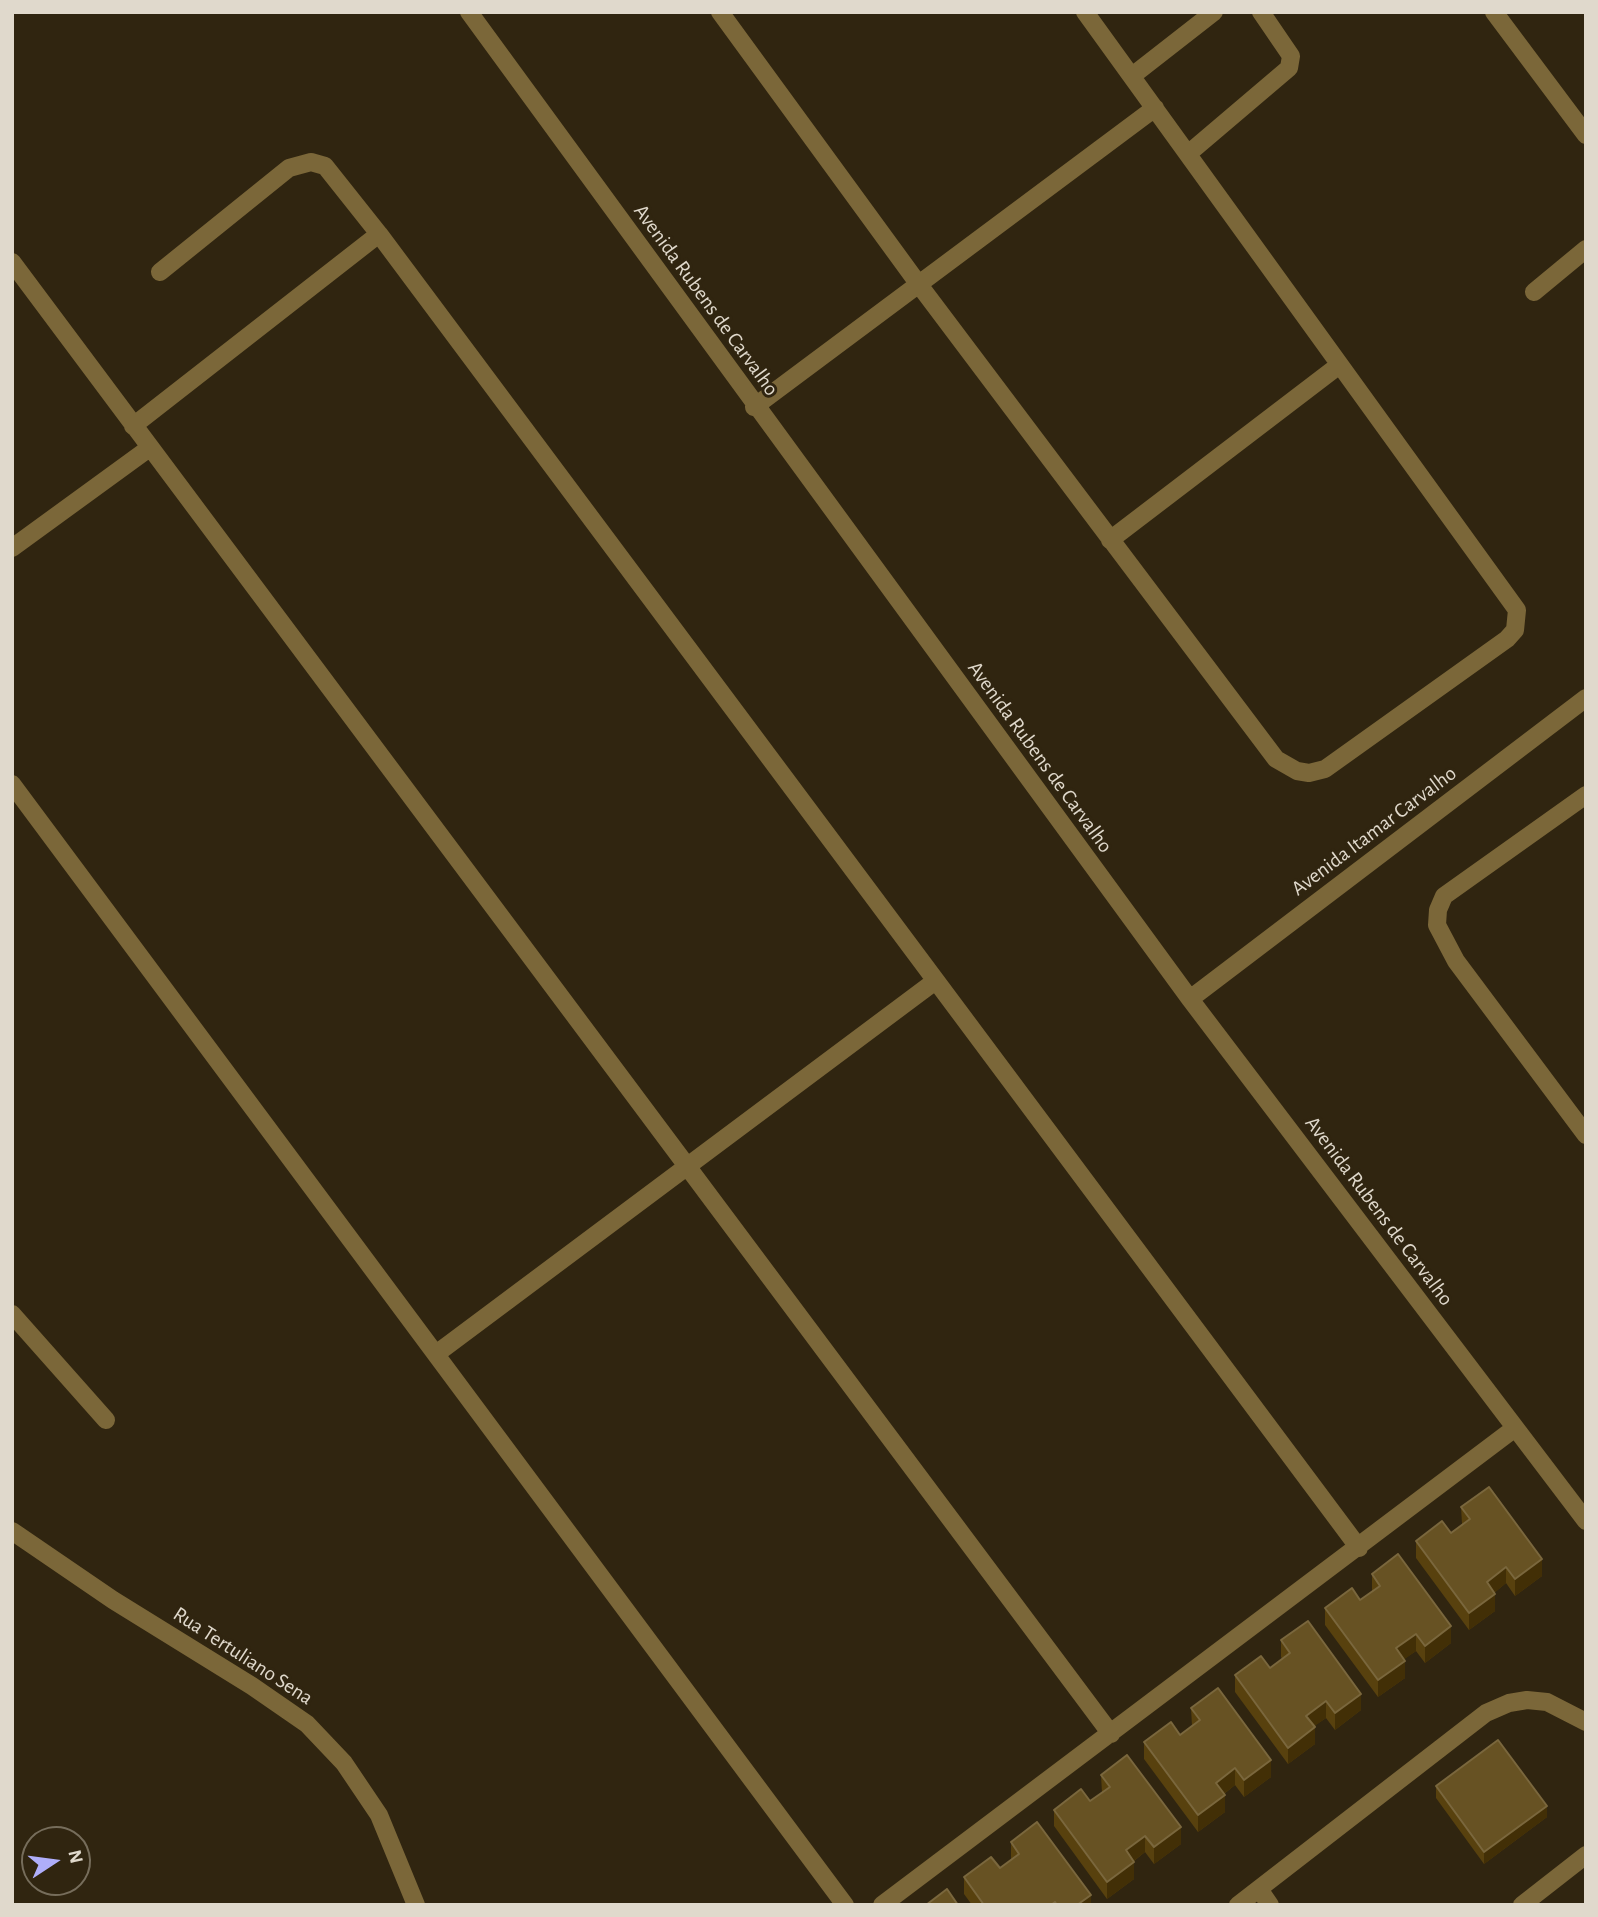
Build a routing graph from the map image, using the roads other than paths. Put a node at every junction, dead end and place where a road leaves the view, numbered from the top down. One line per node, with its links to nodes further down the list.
1 (469, 12): 18 (street, Avenida Rubens de Carvalho)
2 (720, 12): 15 (street)
3 (1085, 12): 7 (street)
4 (1214, 12): 7 (street)
5 (1261, 12): 10 (street)
6 (1494, 12): 9 (street)
7 (1132, 76): 8 (street)
8 (1155, 107): 10 (street); 15 (street)
9 (1586, 135)
10 (1189, 153): 17 (street)
11 (379, 234): 14 (street); 19 (street); 26 (street)
12 (1586, 249): 16 (street)
13 (12, 262): 19 (street)
14 (160, 272)
15 (918, 282): 18 (street); 21 (street)
16 (1534, 292)
17 (1338, 366): 21 (street); 21 (street)
18 (754, 407): 27 (street, Avenida Rubens de Carvalho)
19 (133, 426): 20 (street)
20 (148, 449): 22 (street); 29 (street)
21 (1110, 540)
22 (12, 548)
23 (1586, 698): 27 (street, Avenida Itamar Carvalho)
24 (12, 784): 31 (street)
25 (1586, 795): 28 (street)
26 (934, 982): 29 (street); 36 (street)
27 (1190, 999): 33 (street, Avenida Rubens de Carvalho)
28 (1586, 1135)
29 (687, 1166): 31 (street); 38 (street)
30 (12, 1314): 32 (street)
31 (436, 1354): 42 (street)
32 (106, 1420)
33 (1515, 1428): 34 (street, Avenida Rubens de Carvalho); 36 (street)
34 (1586, 1521)
35 (12, 1531): 41 (street, Rua Tertuliano Sena)
36 (1359, 1548): 38 (street)
37 (1586, 1722): 40 (street)
38 (1111, 1734): 43 (street)
39 (1586, 1856): 46 (street)
40 (1259, 1889): 44 (street); 45 (street)
41 (416, 1905)
42 (845, 1905)
43 (882, 1905)
44 (1238, 1905)
45 (1270, 1905)
46 (1522, 1905)

